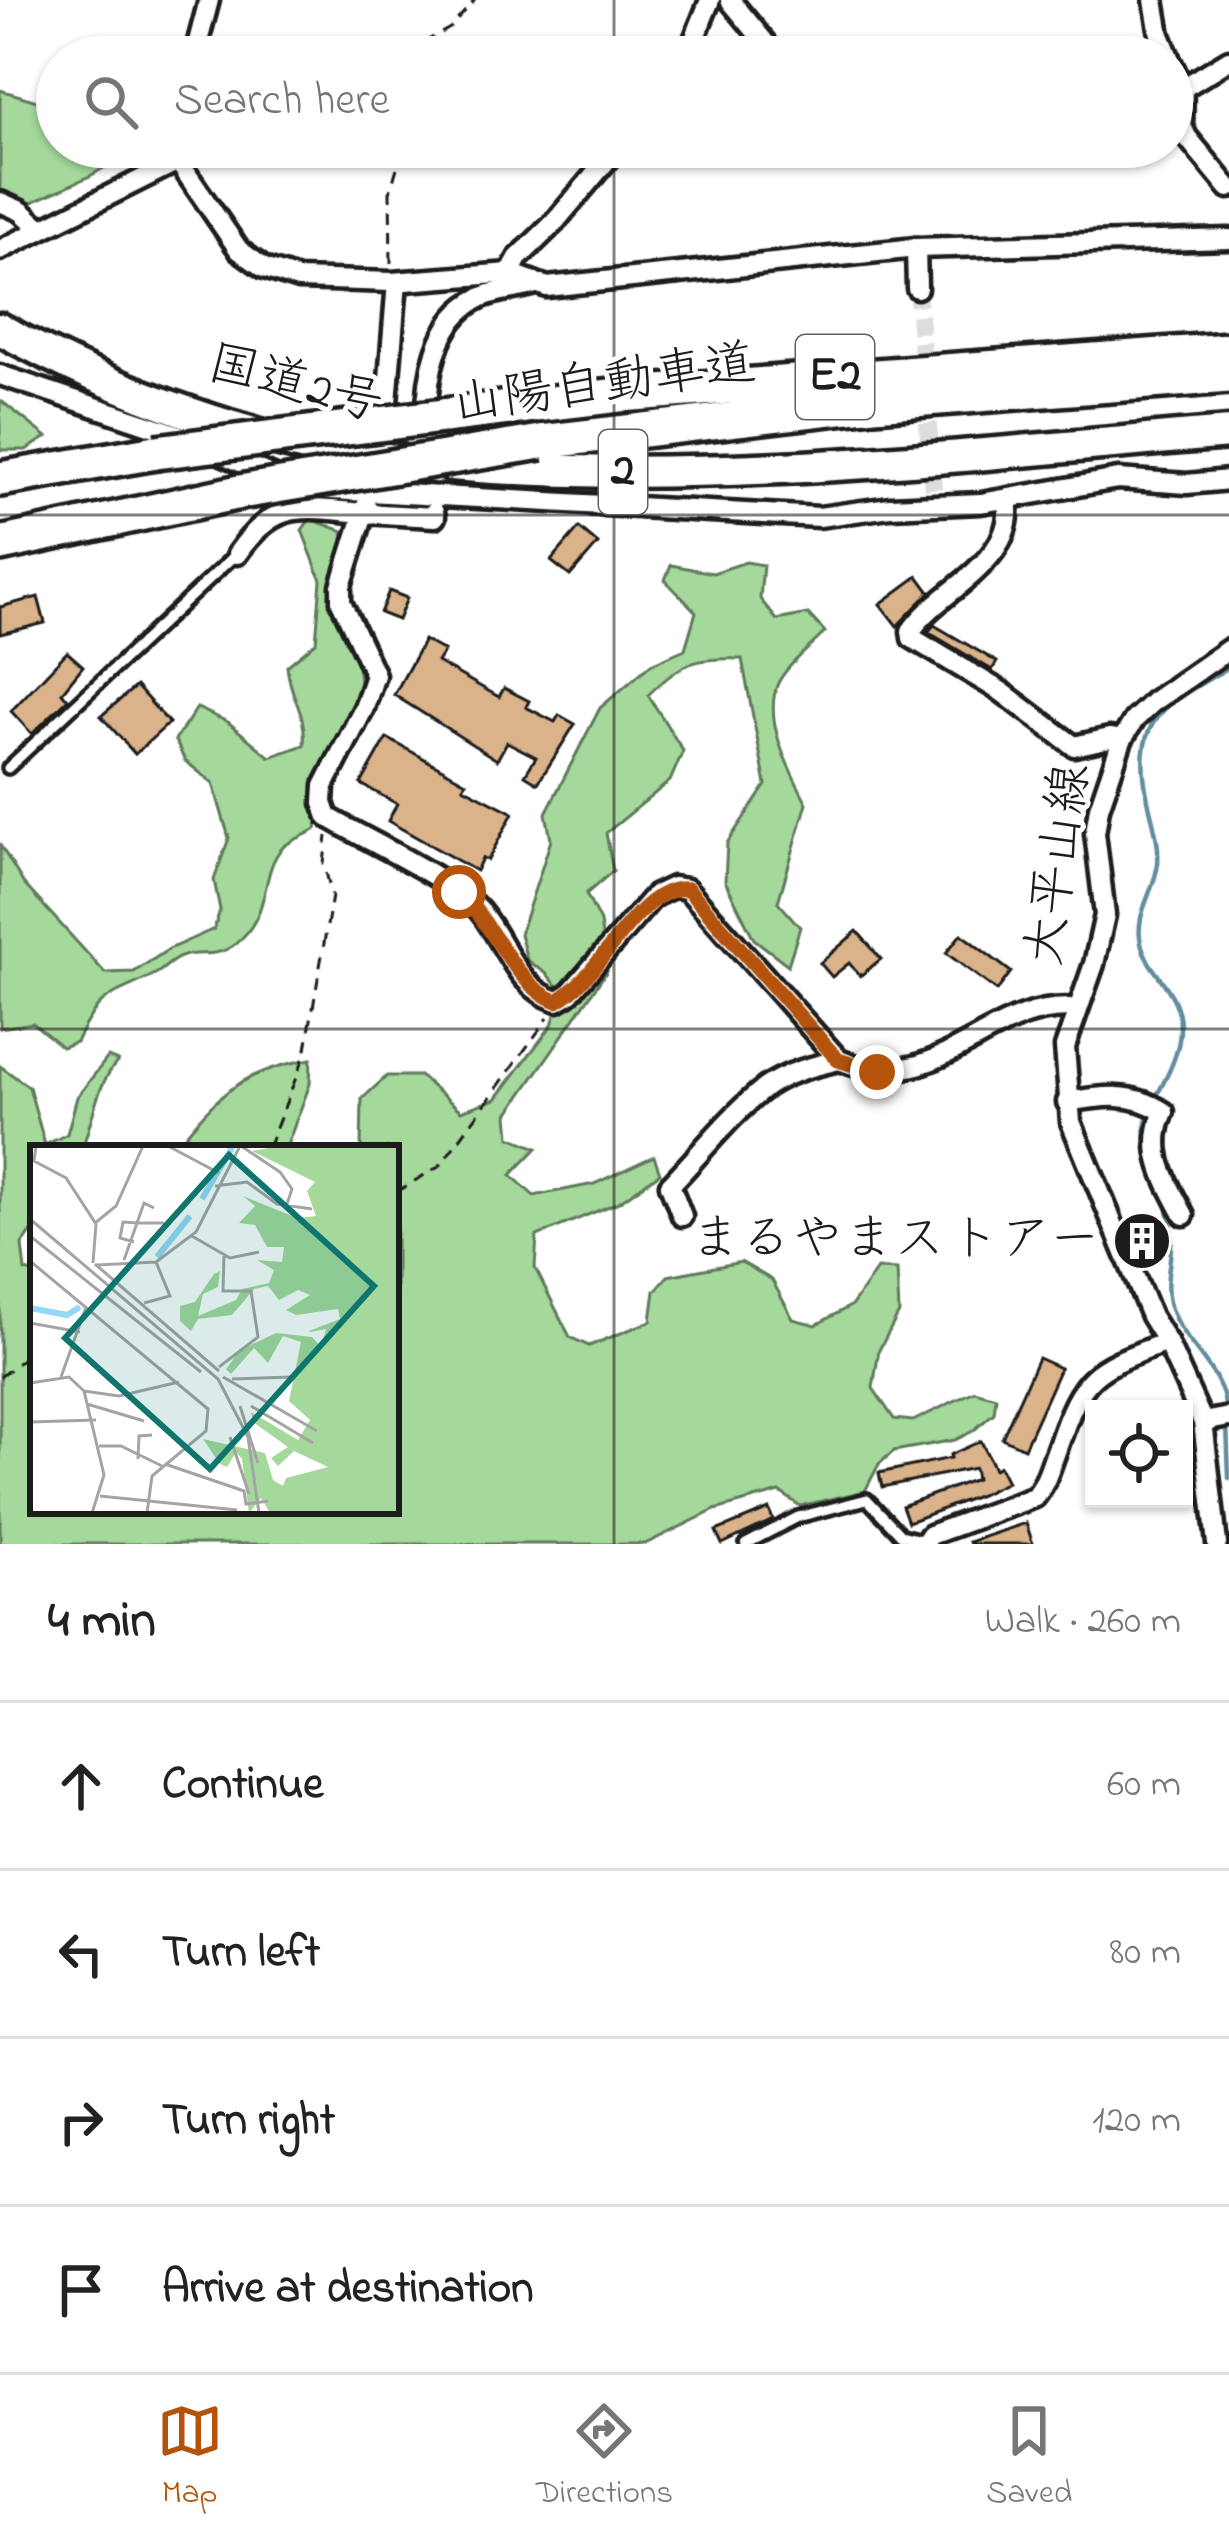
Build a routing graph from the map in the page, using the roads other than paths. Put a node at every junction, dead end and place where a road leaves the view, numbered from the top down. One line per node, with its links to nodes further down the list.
1 (208, 0): 5 (street)
2 (710, 0): 6 (street)
3 (730, 0): 7 (street)
4 (1154, 0): 8 (street)
5 (199, 36)
6 (695, 36)
7 (760, 36)
8 (1160, 36)
9 (1229, 61): 10 (street)
10 (1193, 82)
11 (1193, 144): 15 (street)
12 (151, 168): 17 (street)
13 (186, 168): 22 (street)
14 (601, 168): 21 (street)
15 (1229, 188)
16 (0, 202): 17 (street)
17 (40, 228): 20 (street)
18 (1229, 238): 19 (street)
19 (916, 248): 23 (street); 24 (street)
20 (0, 250)
21 (510, 273): 22 (street); 23 (street)
22 (395, 282): 31 (street)
23 (535, 284): 29 (street)
24 (917, 288)
25 (0, 329): 31 (highway, 国道2号 / 2)
26 (1229, 350): 29 (highway, 山陽自動車道 / E2)
27 (0, 375): 35 (street)
28 (1229, 376): 37 (highway, 山陽自動車道 / E2, bridge)
29 (435, 425): 32 (highway, 山陽自動車道 / E2, bridge)
30 (1229, 433): 31 (highway, 国道2号 / 2)
31 (378, 459): 35 (street)
32 (0, 479)
33 (1229, 480): 34 (street)
34 (1007, 499): 35 (street); 40 (street)
35 (366, 504): 36 (street); 38 (street); 43 (street)
36 (434, 512)
37 (0, 544)
38 (236, 554): 41 (lane)
39 (1229, 649): 40 (street, 大平山線)
40 (1122, 740): 42 (street, 大平山線)
41 (8, 768)
42 (1078, 1009): 43 (street); 44 (street, 大平山線)
43 (838, 1060): 46 (street)
44 (1067, 1102): 45 (street); 47 (street, 大平山線)
45 (1184, 1215)
46 (682, 1216)
47 (1167, 1342): 48 (street, 大平山線); 50 (street)
48 (1218, 1419): 49 (street, 大平山線)
49 (1221, 1538)
50 (924, 1543): 51 (lane)
51 (747, 1544)

